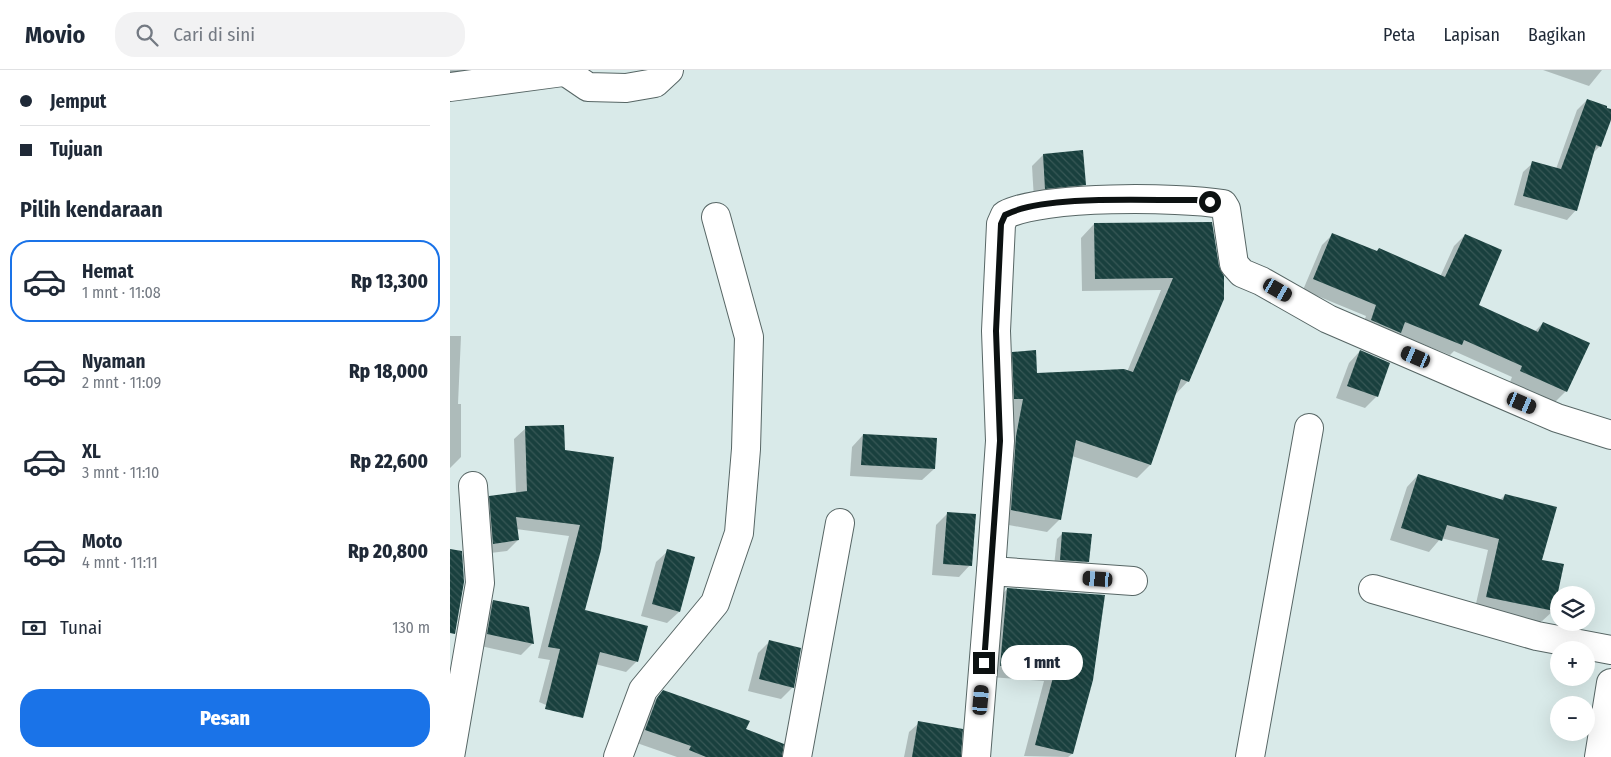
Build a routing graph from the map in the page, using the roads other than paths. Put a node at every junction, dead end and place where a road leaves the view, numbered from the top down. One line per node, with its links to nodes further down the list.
1 (669, 70): 2 (street)
2 (563, 71): 3 (street)
3 (450, 87)
4 (716, 217): 16 (street)
5 (1309, 428): 18 (street)
6 (1601, 431): 9 (street)
7 (473, 486): 15 (street)
8 (840, 523): 17 (street)
9 (992, 571): 10 (street); 14 (street)
10 (1133, 581)
11 (1373, 589): 12 (street)
12 (1611, 650)
13 (1611, 683): 19 (street)
14 (983, 756)
15 (450, 757)
16 (618, 757)
17 (797, 757)
18 (1250, 757)
19 (1599, 757)

